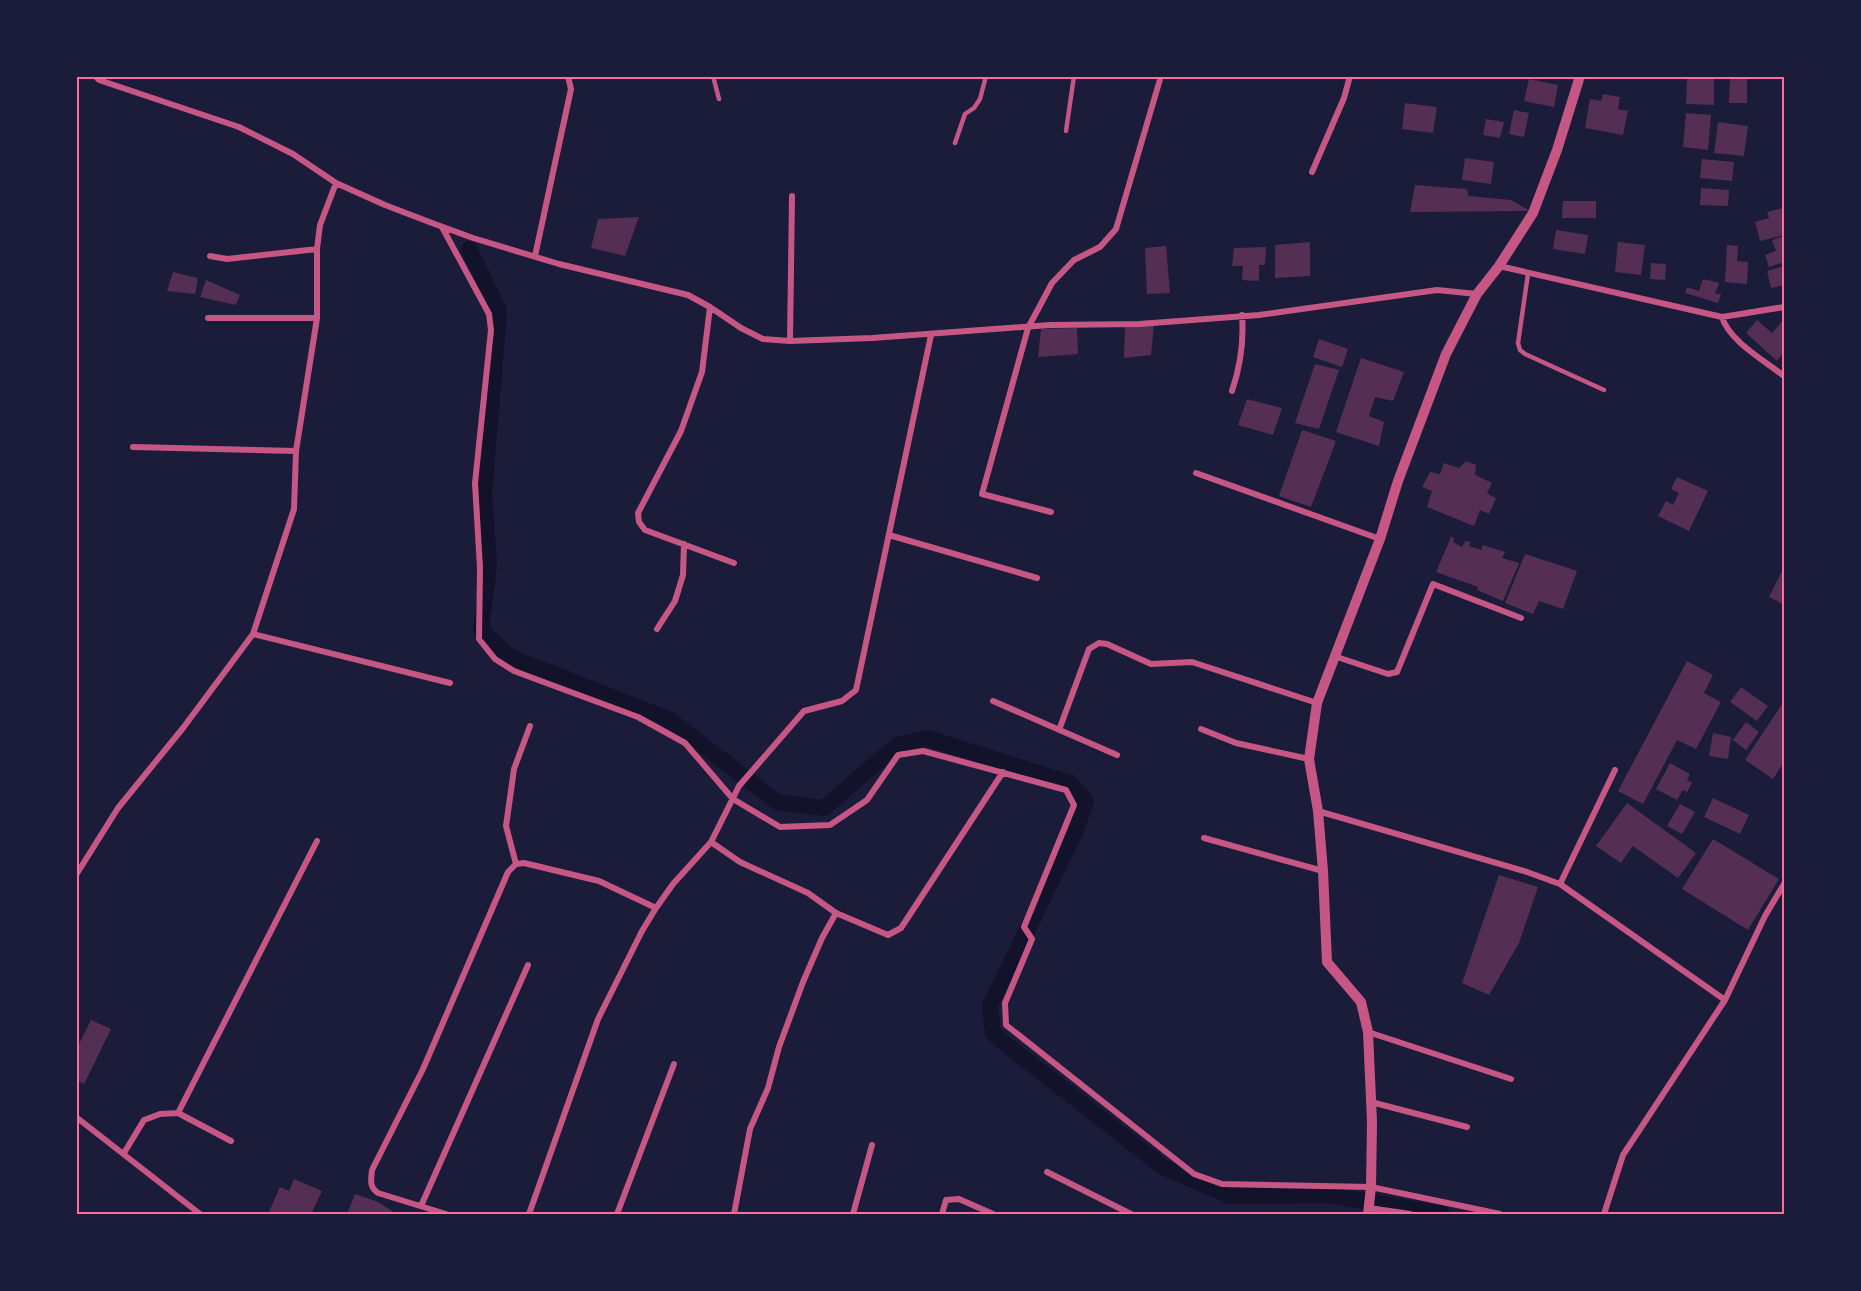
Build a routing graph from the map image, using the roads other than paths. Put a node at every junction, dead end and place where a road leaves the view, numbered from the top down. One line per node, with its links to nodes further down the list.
1 (95, 76): 13 (street)
2 (567, 76): 18 (street)
3 (713, 76): 9 (lane)
4 (986, 76): 11 (lane)
5 (1074, 76): 10 (lane)
6 (1161, 76): 28 (street)
7 (1350, 76): 12 (street)
8 (1580, 76): 19 (street)
9 (719, 99)
10 (1066, 131)
11 (955, 142)
12 (1312, 172)
13 (336, 183): 15 (street); 16 (street)
14 (792, 196): 30 (street)
15 (442, 227): 18 (street); 57 (street)
16 (317, 249): 17 (street); 27 (street)
17 (210, 256)
18 (535, 256): 22 (street)
19 (1499, 266): 20 (street); 21 (street)
20 (1528, 274): 25 (street); 32 (lane)
21 (1477, 294): 24 (street); 39 (street)
22 (710, 307): 30 (street); 40 (street)
23 (1785, 307): 25 (street)
24 (1242, 315): 28 (street); 33 (street)
25 (1722, 317): 31 (street)
26 (208, 318): 27 (street)
27 (317, 318): 35 (street)
28 (1028, 328): 29 (street); 37 (street)
29 (932, 335): 30 (street); 38 (street)
30 (790, 341)
31 (1785, 376)
32 (1604, 390)
33 (1232, 391)
34 (133, 447): 35 (street)
35 (296, 451): 45 (street)
36 (1196, 473): 39 (street)
37 (1051, 512)
38 (889, 536): 42 (street); 57 (street)
39 (1380, 539): 46 (street)
40 (684, 544): 41 (street); 44 (street)
41 (734, 563)
42 (1037, 578)
43 (1521, 618): 46 (street)
44 (657, 629)
45 (253, 634): 47 (street); 64 (street)
46 (1334, 656): 49 (street)
47 (450, 683)
48 (993, 701): 52 (street)
49 (1317, 703): 52 (street); 54 (street)
50 (530, 726): 62 (street)
51 (1201, 729): 54 (street)
52 (1059, 730): 53 (street)
53 (1117, 755)
54 (1309, 759): 58 (street)
55 (1615, 770): 65 (street)
56 (1003, 772): 57 (street); 68 (street); 82 (street)
57 (733, 799): 61 (street)
58 (1318, 811): 63 (street); 65 (street)
59 (1204, 838): 63 (street)
60 (317, 842): 75 (street)
61 (711, 842): 67 (street); 68 (street)
62 (516, 864): 67 (street); 83 (street)
63 (1323, 871): 71 (street)
64 (76, 875)
65 (1560, 884): 70 (street)
66 (1785, 884): 70 (street)
67 (656, 908): 86 (street)
68 (836, 913): 88 (street)
69 (528, 965): 83 (street)
70 (1725, 1000): 95 (street)
71 (1368, 1032): 73 (street); 74 (street)
72 (674, 1064): 87 (street)
73 (1511, 1079)
74 (1371, 1102): 77 (street); 82 (street)
75 (178, 1113): 78 (street); 80 (street)
76 (76, 1117): 80 (street)
77 (1467, 1127)
78 (231, 1141)
79 (872, 1145): 89 (street)
80 (124, 1153): 84 (street)
81 (1047, 1172): 92 (street)
82 (1369, 1202): 93 (street); 94 (street)
83 (421, 1206): 85 (street)
84 (200, 1215)
85 (446, 1215)
86 (529, 1215)
87 (617, 1215)
88 (734, 1215)
89 (854, 1215)
90 (942, 1215): 91 (street)
91 (993, 1215)
92 (1131, 1215)
93 (1410, 1215)
94 (1500, 1215)
95 (1604, 1215)

